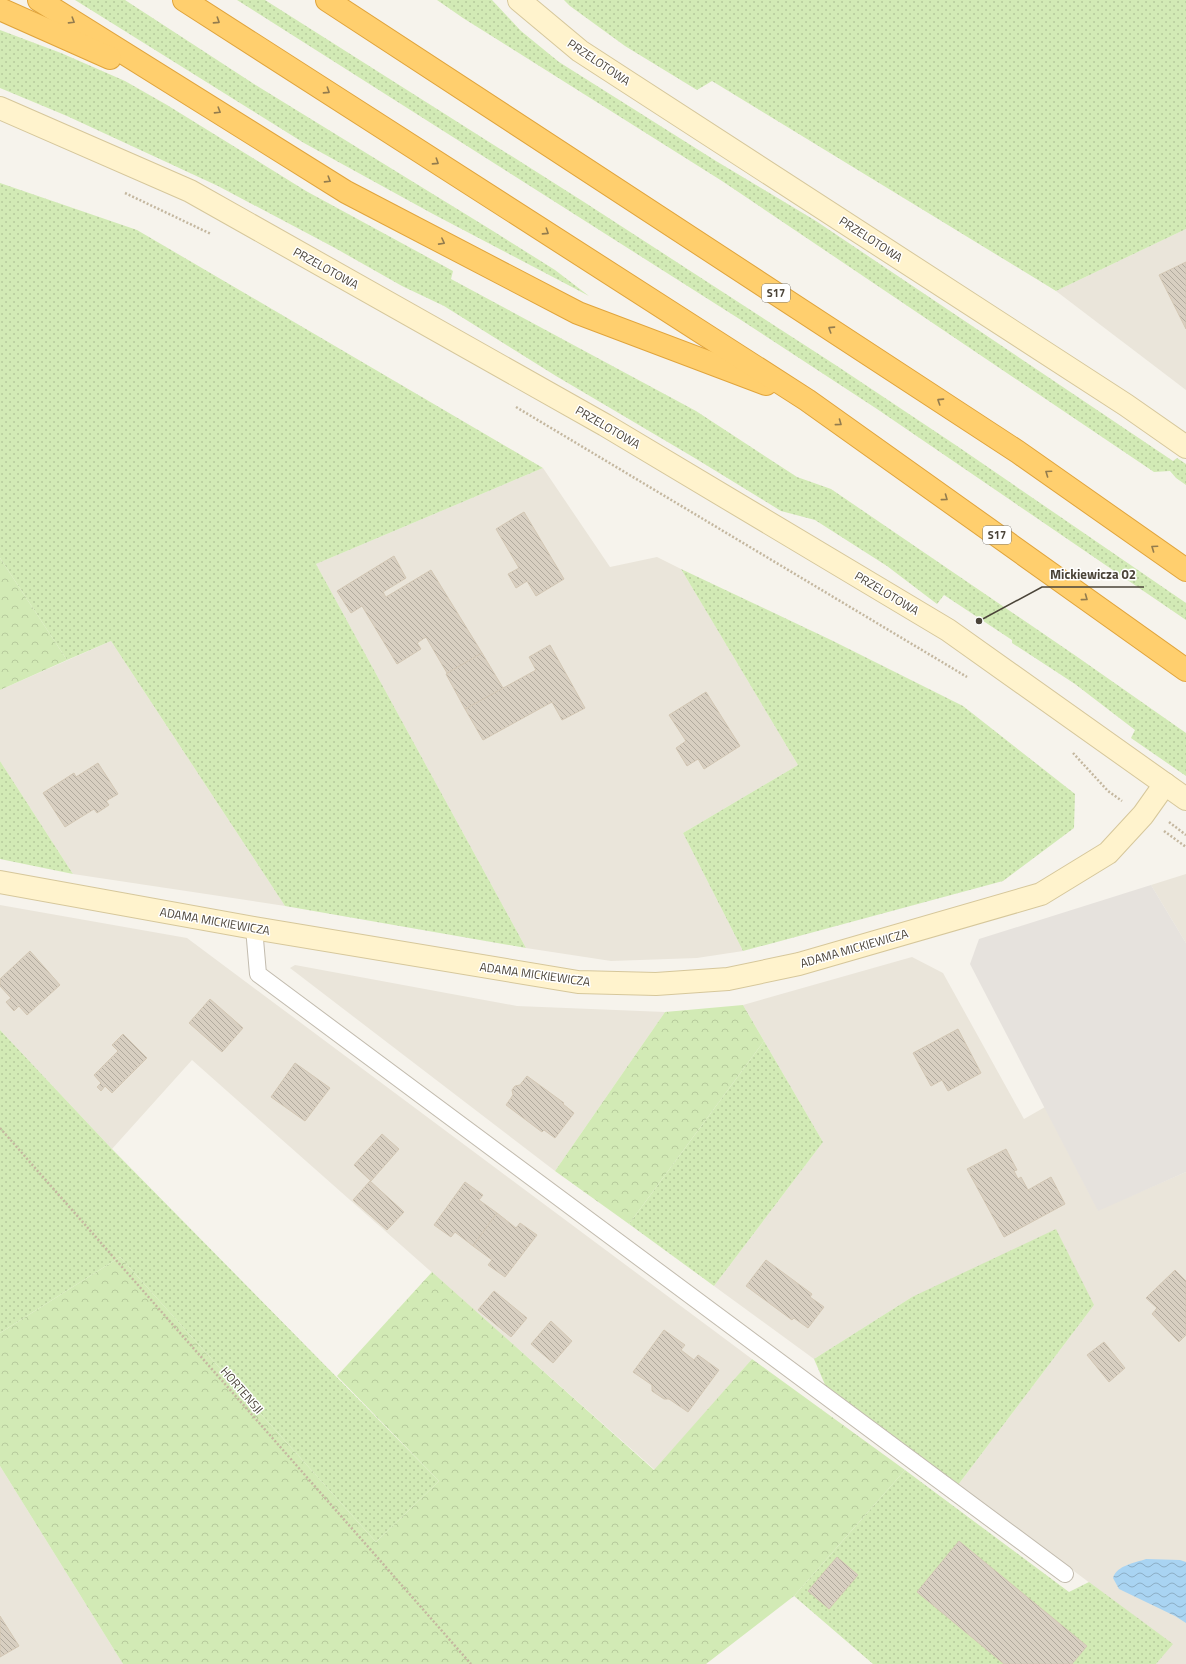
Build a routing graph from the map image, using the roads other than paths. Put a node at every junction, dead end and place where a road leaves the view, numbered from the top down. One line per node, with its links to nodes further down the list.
1 (39, 0): 8 (highway, one-way to 8)
2 (184, 0): 10 (highway, S17, one-way to 10)
3 (327, 0): 7 (highway, S17)
4 (338, 0): 7 (highway)
5 (519, 0): 11 (street, PRZELOTOWA)
6 (0, 9): 8 (highway)
7 (362, 23): 12 (highway, S17, one-way to 7)
8 (192, 95): 10 (highway, one-way to 10)
9 (0, 108): 14 (street, PRZELOTOWA)
10 (808, 400): 13 (highway, S17, one-way to 13)
11 (1186, 447)
12 (1186, 570)
13 (1186, 670)
14 (1165, 784): 15 (street, PRZELOTOWA); 17 (street, ADAMA MICKIEWICZA)
15 (1186, 799)
16 (0, 882): 17 (street, ADAMA MICKIEWICZA)
17 (254, 928): 18 (lane)
18 (1065, 1574)

